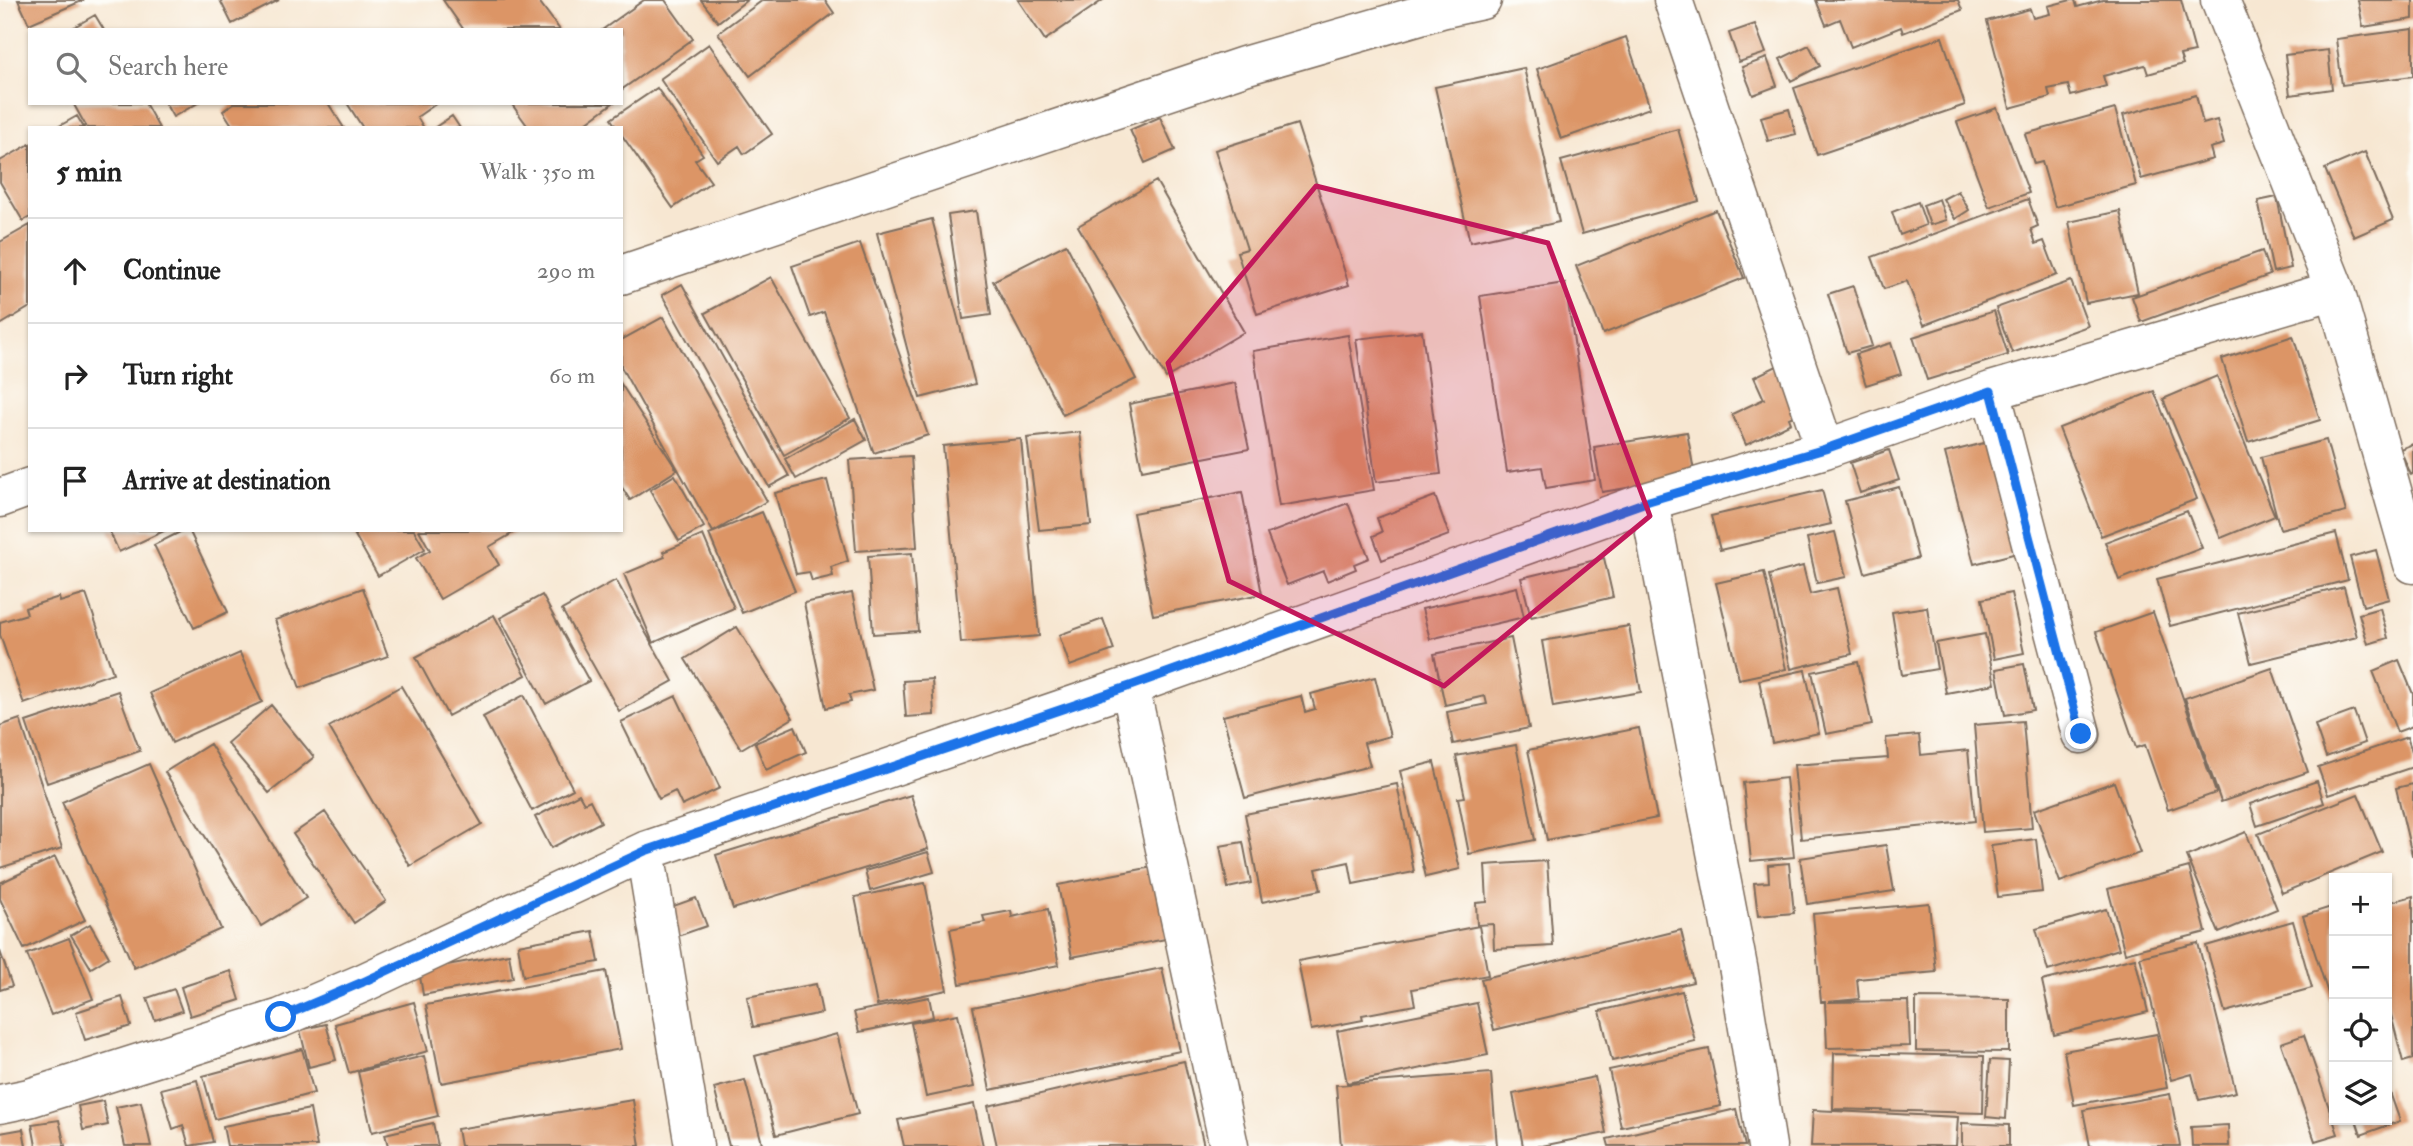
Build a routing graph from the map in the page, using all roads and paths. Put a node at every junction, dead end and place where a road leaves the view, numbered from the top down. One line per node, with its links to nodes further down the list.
1 (1482, 0): 4 (street)
2 (1673, 0): 7 (street)
3 (2220, 0): 5 (street)
4 (623, 274)
5 (2335, 290): 6 (street); 11 (street)
6 (1991, 391): 7 (street); 13 (street)
7 (1825, 449): 10 (street)
8 (28, 488): 9 (street)
9 (0, 498)
10 (1649, 501): 12 (street); 18 (street)
11 (2413, 564)
12 (1130, 686): 14 (street); 17 (street)
13 (2081, 734)
14 (645, 851): 15 (street); 16 (street)
15 (0, 1104)
16 (694, 1146)
17 (1229, 1146)
18 (1767, 1146)

